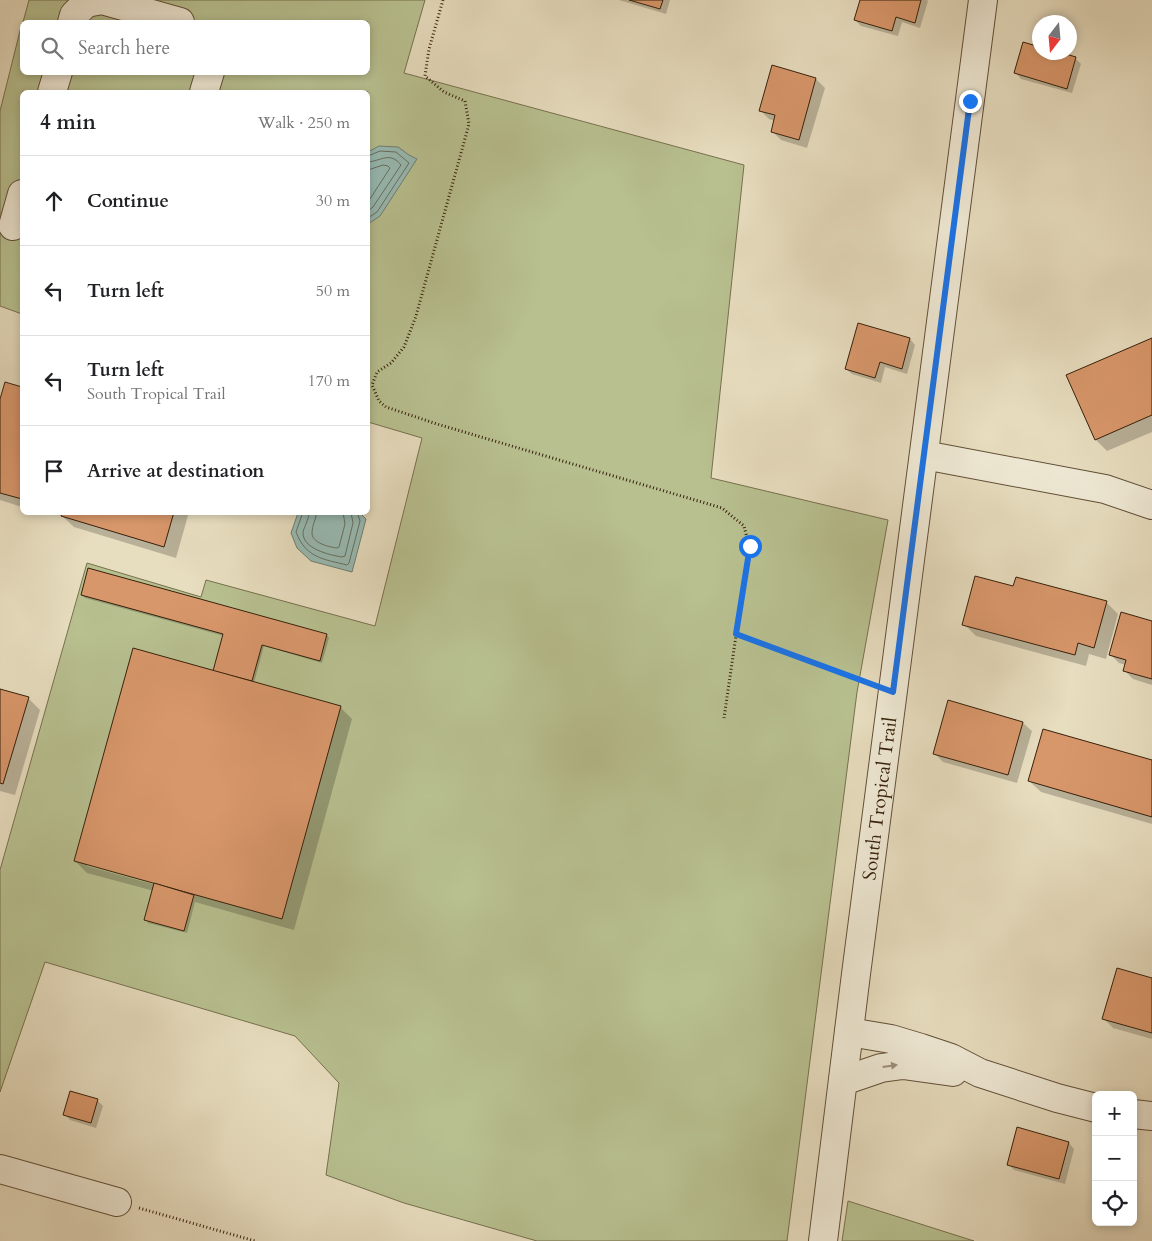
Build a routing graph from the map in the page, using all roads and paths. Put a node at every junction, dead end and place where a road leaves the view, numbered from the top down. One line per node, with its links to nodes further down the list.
1 (443, 0): 13 (path)
2 (983, 0): 11 (street, South Tropical Trail)
3 (73, 20): 4 (street)
4 (173, 20)
5 (57, 75): 7 (street)
6 (209, 75): 8 (street)
7 (53, 90)
8 (205, 90)
9 (20, 200): 10 (street)
10 (12, 226)
11 (924, 455): 12 (street); 14 (street, South Tropical Trail)
12 (1152, 505)
13 (736, 634): 14 (path); 15 (path)
14 (893, 692): 16 (street, South Tropical Trail)
15 (724, 718)
16 (849, 1032): 17 (street); 18 (street, South Tropical Trail)
17 (980, 1073): 18 (street, one-way to 17); 19 (street)
18 (843, 1080): 25 (street, South Tropical Trail)
19 (1092, 1107)
20 (1137, 1114): 21 (street)
21 (1152, 1116)
22 (0, 1169): 23 (street)
23 (117, 1202): 24 (path)
24 (255, 1241)
25 (823, 1241)

